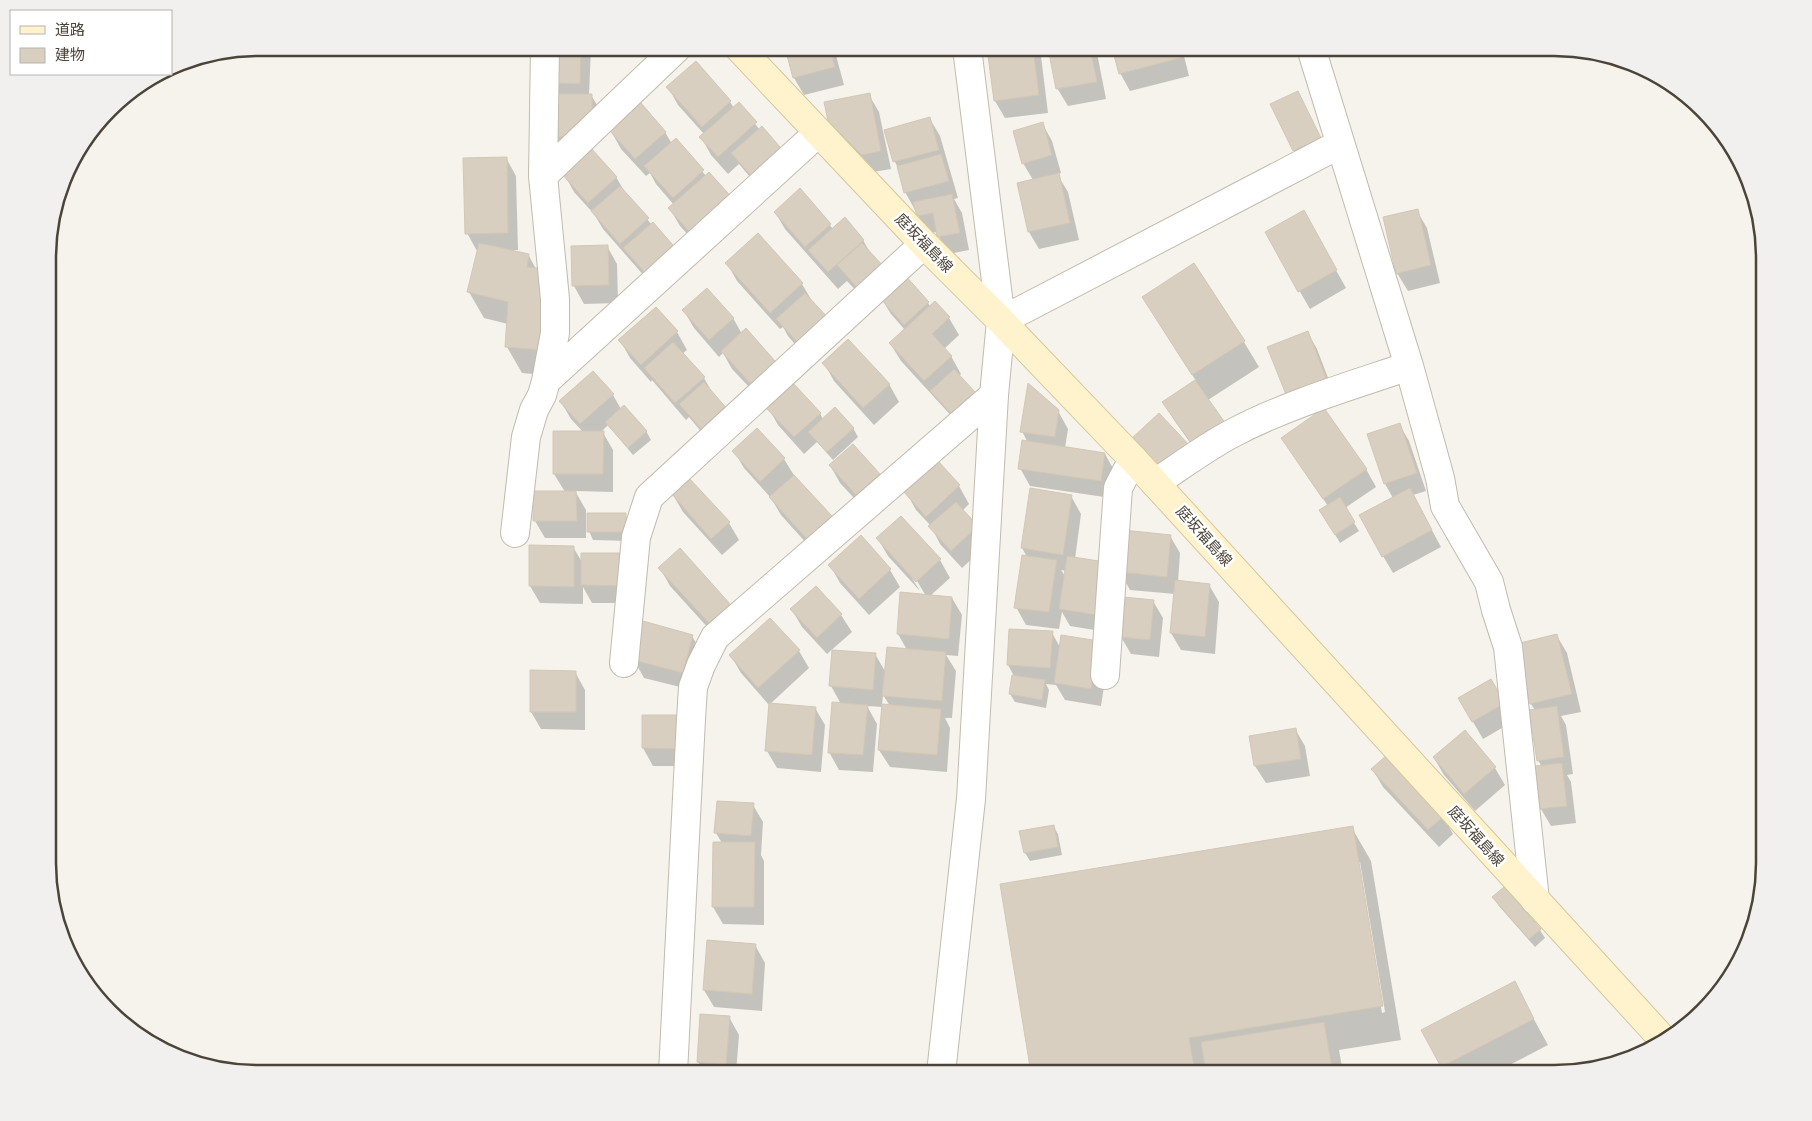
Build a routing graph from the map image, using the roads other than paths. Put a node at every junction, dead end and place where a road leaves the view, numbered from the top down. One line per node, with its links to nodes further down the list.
1 (545, 56): 8 (street)
2 (669, 56): 8 (street)
3 (746, 56): 6 (main road, 庭坂福島線)
4 (968, 56): 10 (street)
5 (1312, 56): 7 (street)
6 (818, 133): 9 (main road, 庭坂福島線); 12 (street)
7 (1340, 144): 10 (street); 11 (street)
8 (543, 176): 12 (street)
9 (924, 244): 10 (main road, 庭坂福島線); 17 (street)
10 (1001, 321): 13 (street); 14 (main road, 庭坂福島線)
11 (1409, 366): 15 (street); 19 (street)
12 (546, 381): 16 (street)
13 (994, 395): 21 (street); 22 (street)
14 (1133, 459): 15 (main road, 庭坂福島線); 18 (street)
15 (1156, 483): 19 (main road, 庭坂福島線)
16 (515, 533)
17 (624, 663)
18 (1105, 675)
19 (1535, 900): 20 (main road, 庭坂福島線)
20 (1659, 1034)
21 (673, 1065)
22 (942, 1065)

